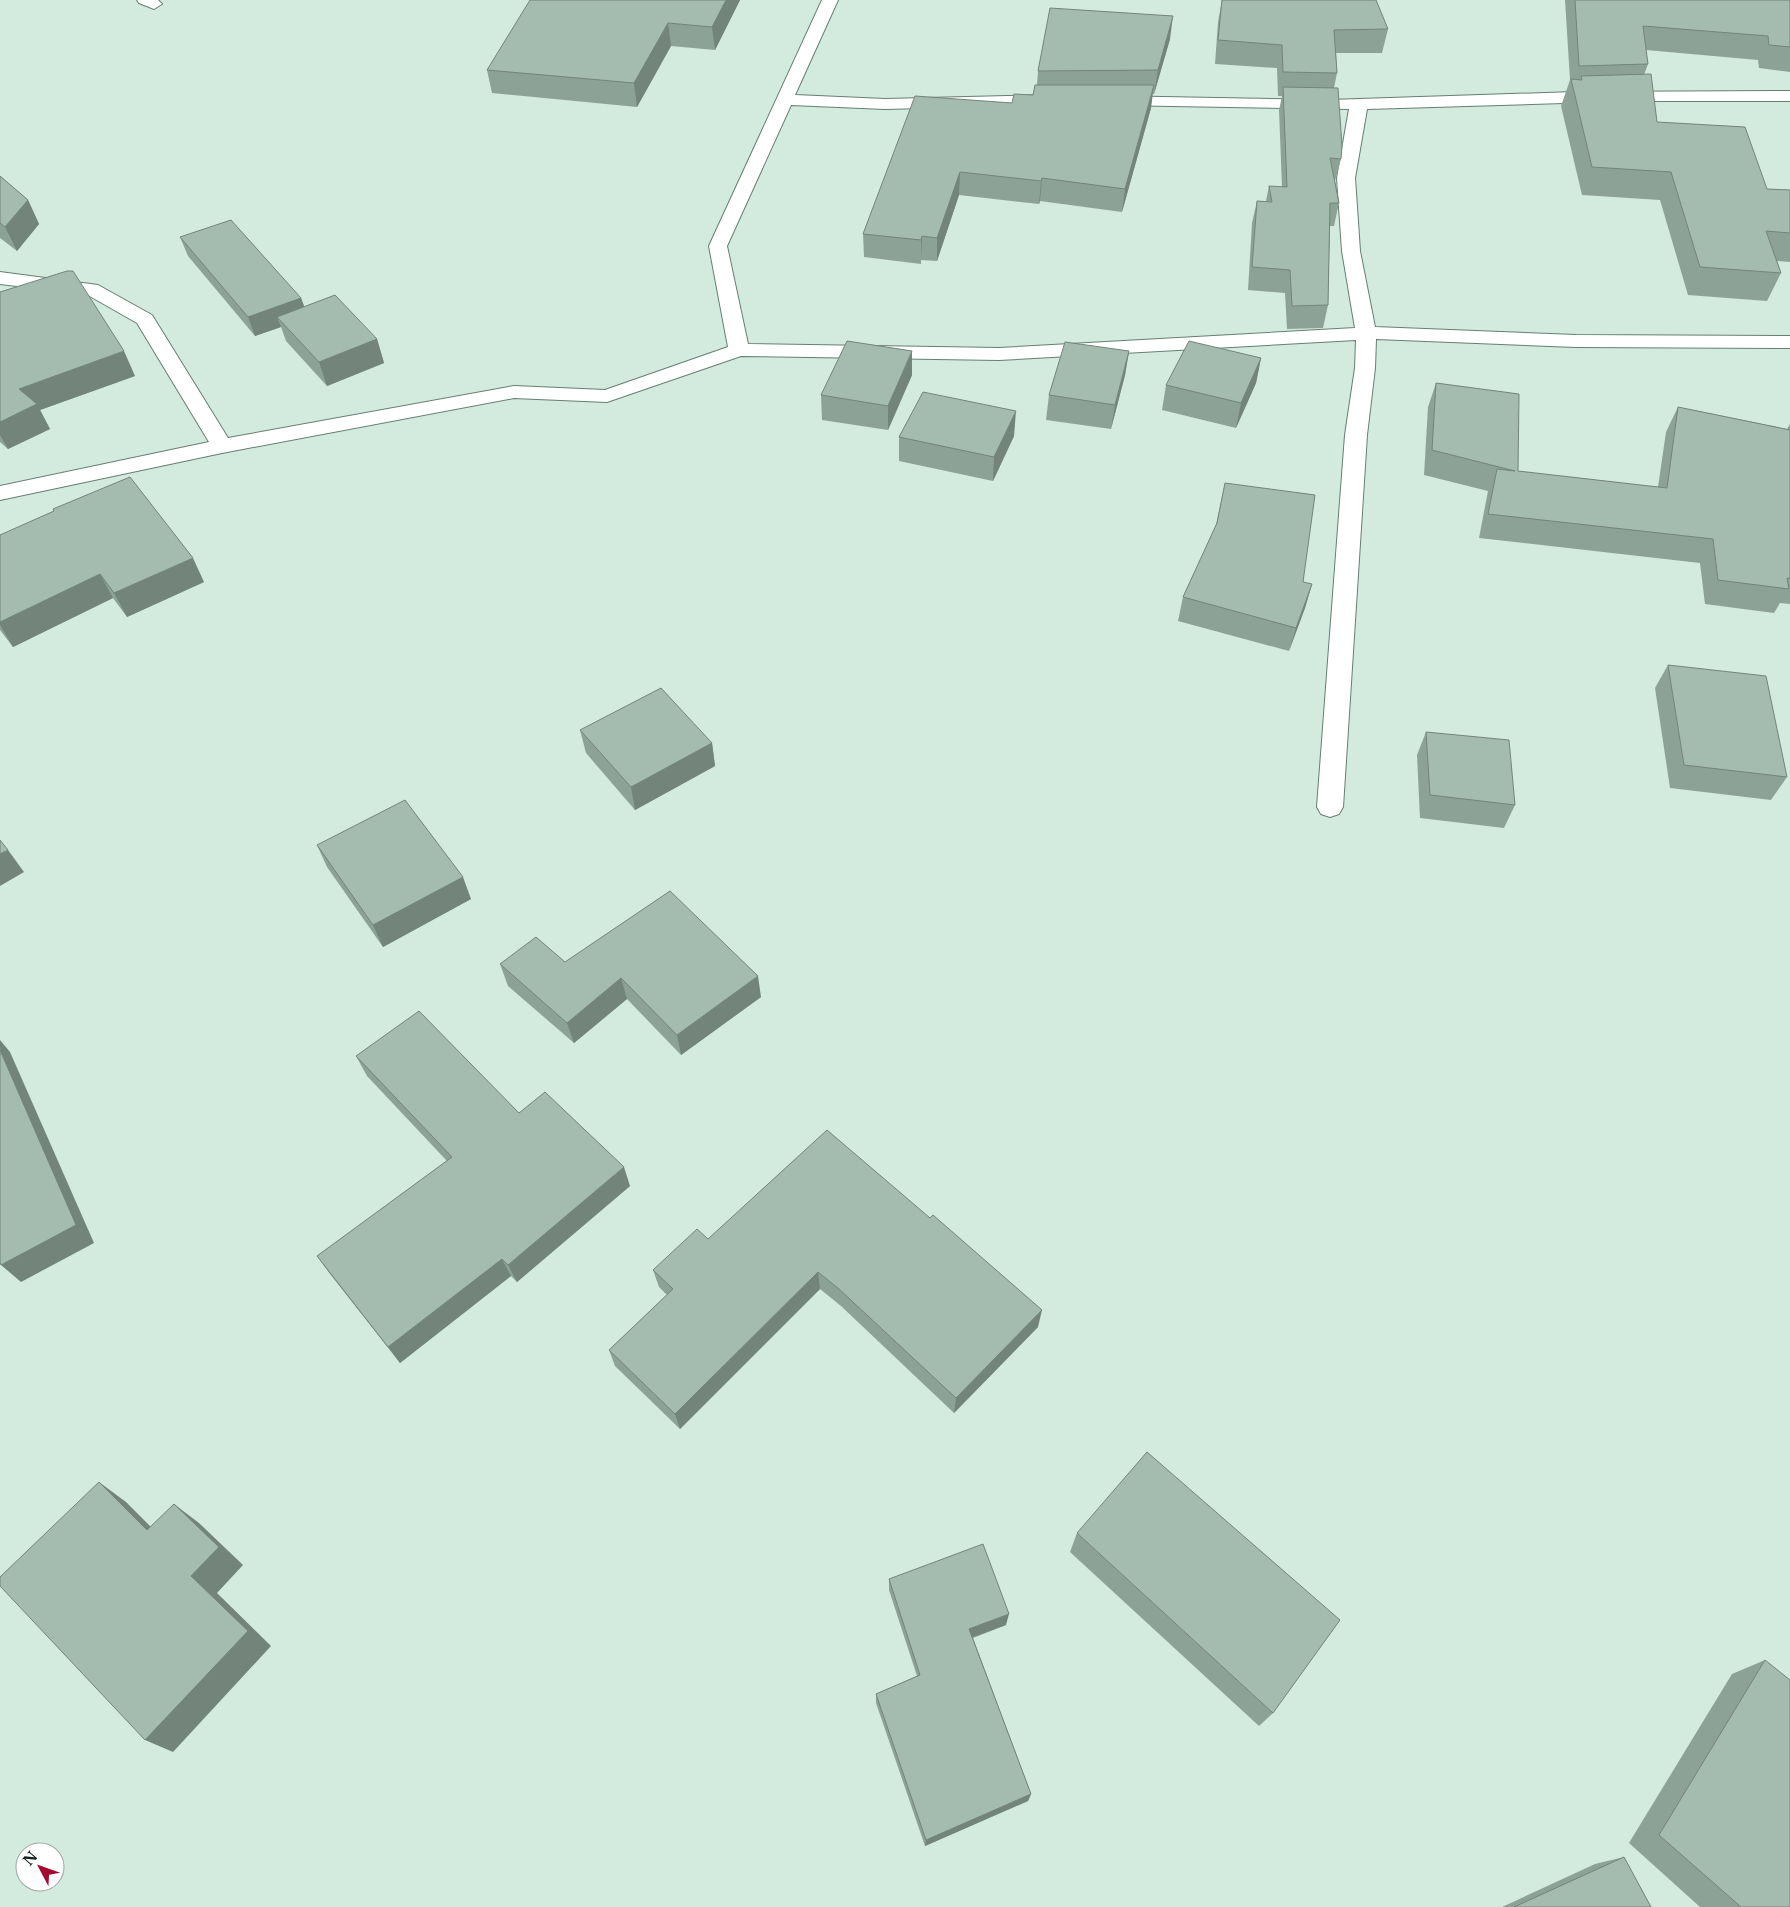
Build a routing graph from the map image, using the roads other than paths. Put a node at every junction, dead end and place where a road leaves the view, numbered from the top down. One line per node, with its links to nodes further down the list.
1 (830, 0): 3 (street)
2 (1790, 96): 6 (street)
3 (786, 100): 4 (street); 10 (street)
4 (1061, 100)
5 (1099, 100): 6 (street)
6 (1359, 104): 8 (street)
7 (0, 278): 11 (street)
8 (1366, 333): 9 (street); 10 (street); 13 (street)
9 (1790, 342)
10 (739, 350): 11 (street)
11 (222, 446): 12 (street)
12 (0, 494)
13 (1330, 807)

